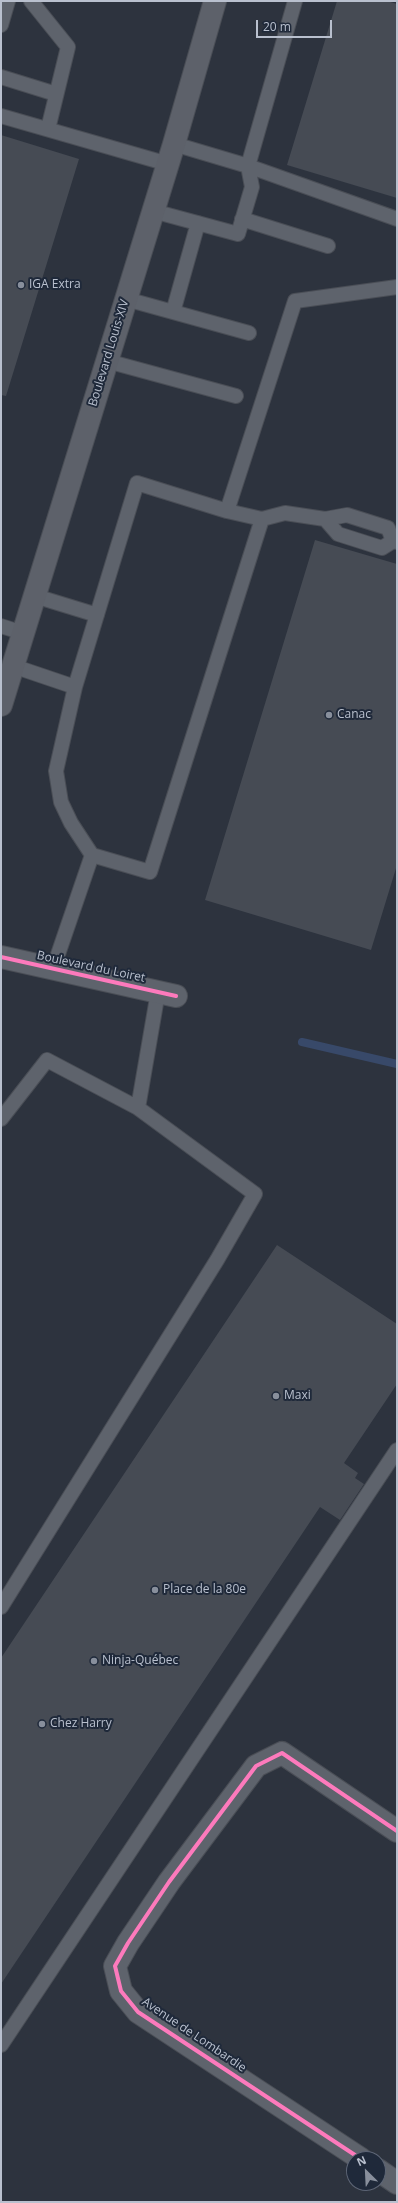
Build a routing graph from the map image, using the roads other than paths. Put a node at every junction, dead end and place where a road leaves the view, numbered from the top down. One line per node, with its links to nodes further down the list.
1 (8, 1): 5 (lane)
2 (31, 1): 7 (lane)
3 (216, 1): 10 (main road, Boulevard Louis-XIV)
4 (295, 1): 11 (lane)
5 (1, 24)
6 (1, 77): 7 (lane)
7 (56, 94): 9 (lane)
8 (1, 116): 9 (lane)
9 (48, 129): 10 (lane)
10 (171, 154): 11 (lane); 12 (main road, Boulevard Louis-XIV)
11 (248, 166): 13 (lane); 14 (lane)
12 (153, 211): 15 (lane); 18 (main road, Boulevard Louis-XIV)
13 (397, 219)
14 (242, 220): 15 (lane); 16 (lane)
15 (198, 223): 19 (lane)
16 (328, 246)
17 (397, 287): 23 (lane)
18 (126, 299): 19 (lane); 21 (main road, Boulevard Louis-XIV)
19 (173, 312): 20 (lane)
20 (249, 333)
21 (107, 361): 22 (lane); 27 (main road, Boulevard Louis-XIV)
22 (236, 396)
23 (227, 512): 24 (lane); 28 (lane)
24 (262, 519): 25 (lane); 34 (lane)
25 (325, 519): 26 (lane); 26 (lane)
26 (395, 541)
27 (35, 596): 28 (lane); 30 (main road, Boulevard Louis-XIV)
28 (97, 614): 32 (lane)
29 (1, 626): 30 (lane)
30 (23, 633): 31 (main road, Boulevard Louis-XIV)
31 (13, 666): 32 (lane); 33 (main road, Boulevard Louis-XIV)
32 (75, 687): 34 (lane)
33 (1, 704)
34 (92, 855): 36 (lane)
35 (1, 957): 36 (street, Boulevard du Loiret)
36 (53, 969): 37 (street, Boulevard du Loiret)
37 (167, 994): 38 (lane)
38 (138, 1108): 39 (lane); 41 (lane)
39 (1, 1119)
40 (397, 1450): 43 (lane)
41 (1, 1607)
42 (397, 1830): 44 (street, Avenue de Lombardie)
43 (1, 2045)
44 (349, 2151)
45 (386, 2175): 46 (street)
46 (397, 2183)

